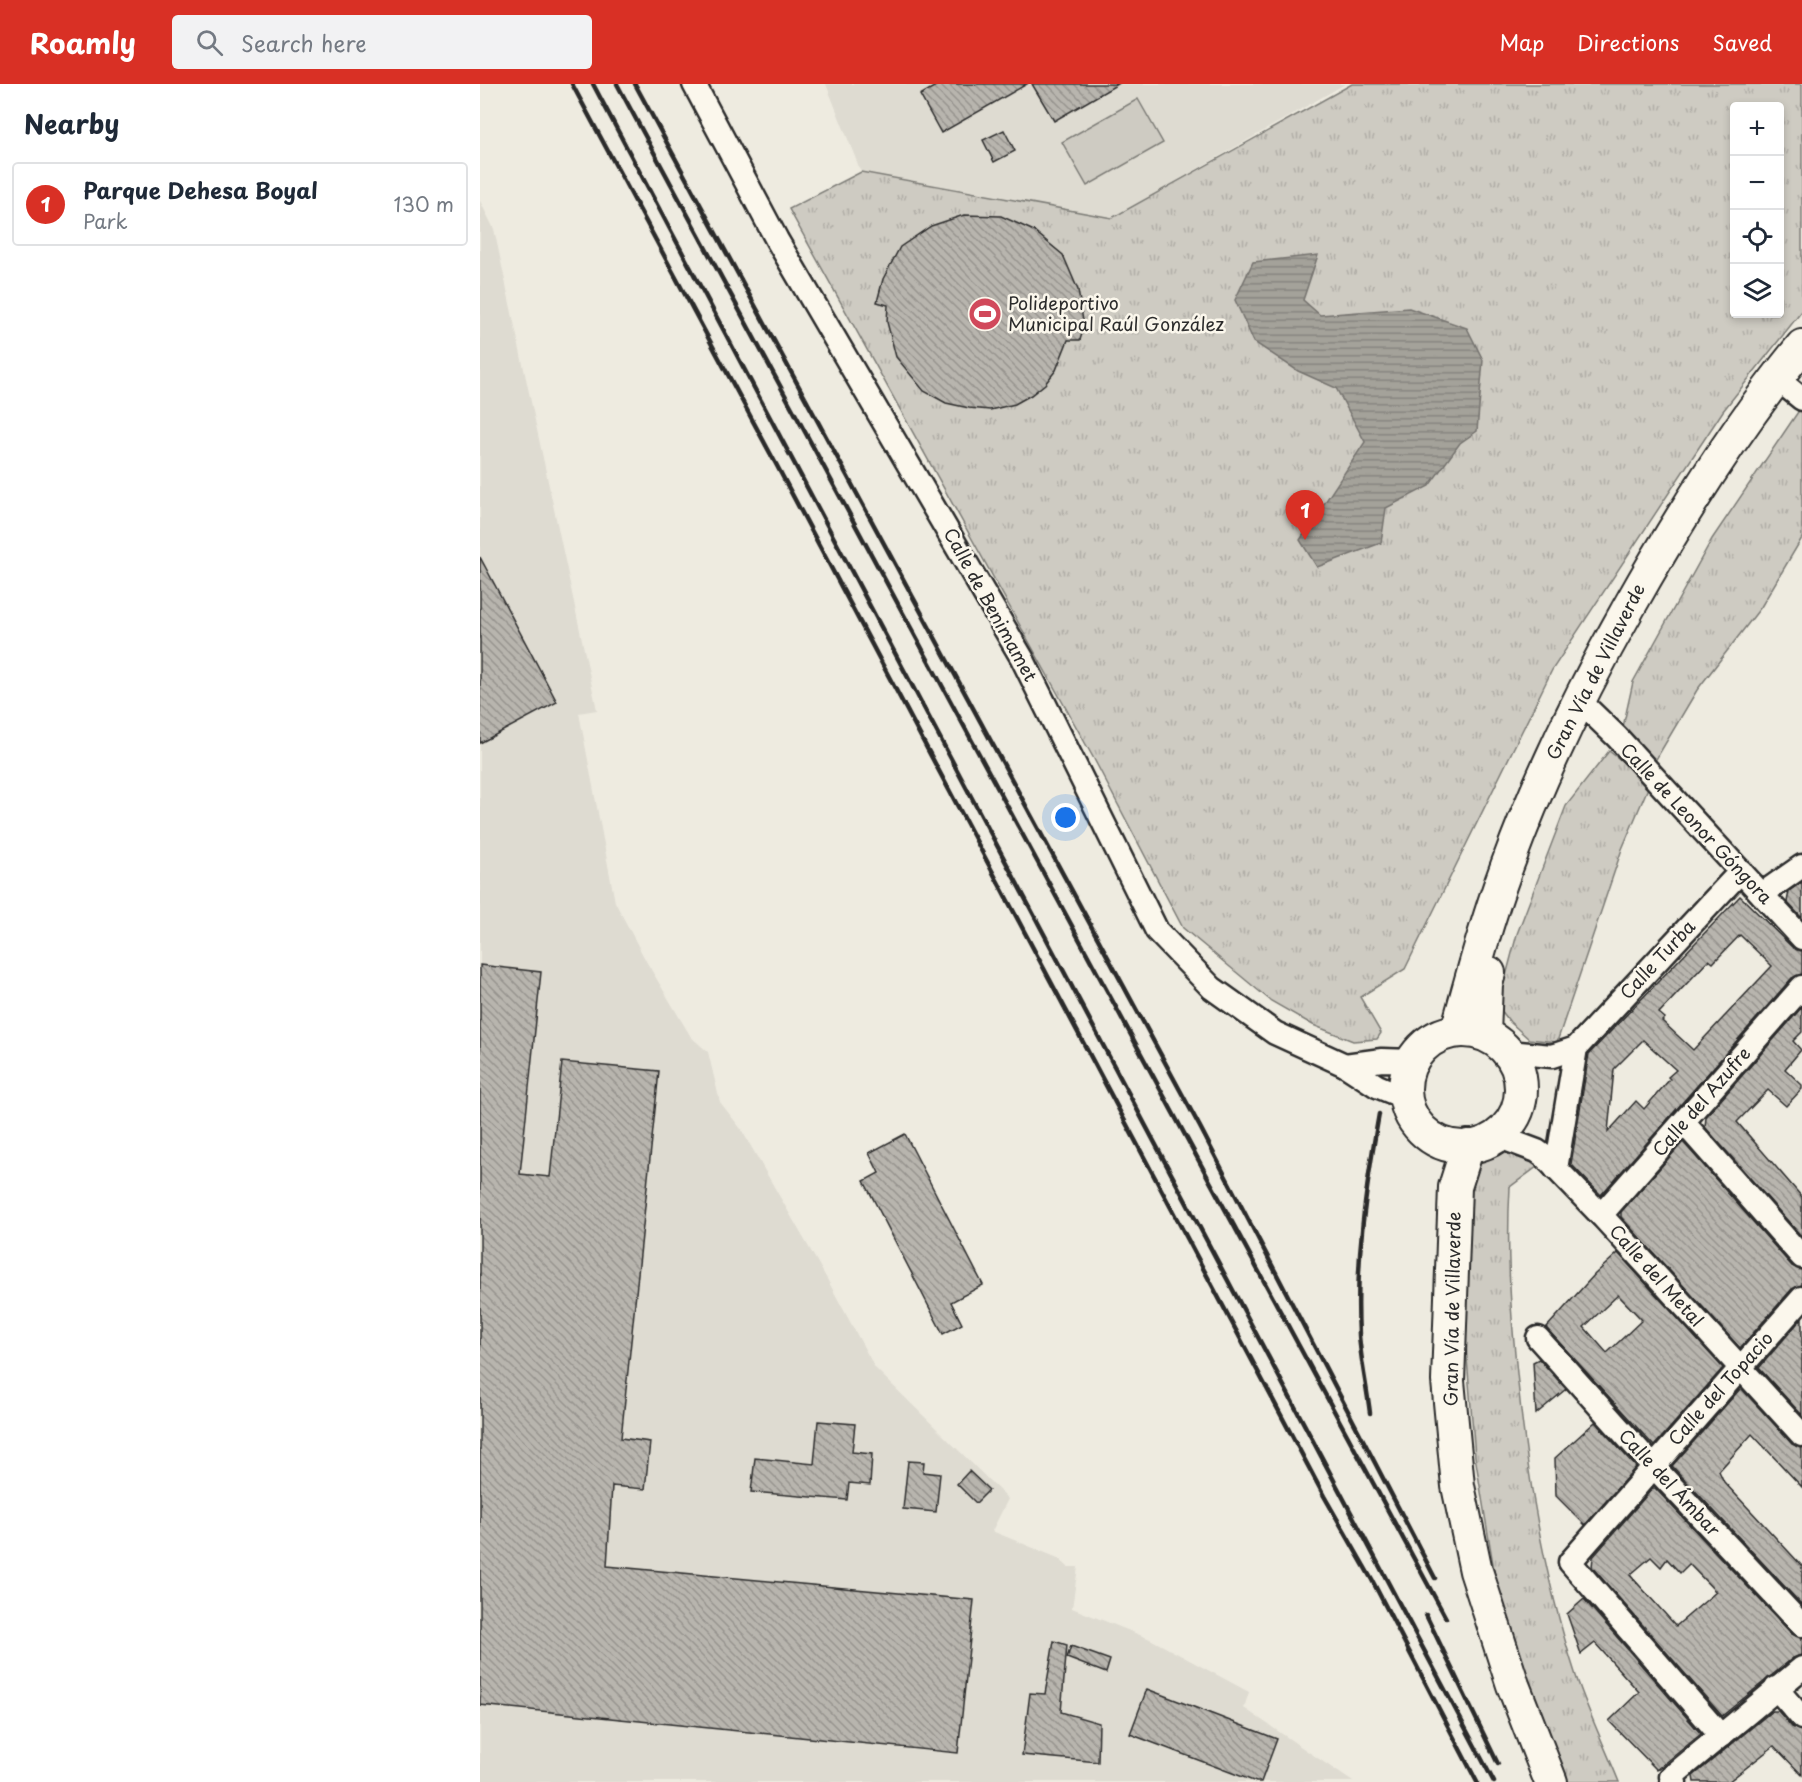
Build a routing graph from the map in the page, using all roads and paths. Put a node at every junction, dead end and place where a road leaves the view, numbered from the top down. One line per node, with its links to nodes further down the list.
1 (694, 84): 13 (street, Calle de Benimamet)
2 (1802, 346): 10 (street, Gran Vía de Villaverde)
3 (1797, 384): 4 (street, Gran Vía de Villaverde)
4 (1589, 710): 6 (street, Calle de Leonor Góngora); 10 (street, Gran Vía de Villaverde)
5 (1802, 866): 7 (street)
6 (1741, 871): 7 (street, Calle de Leonor Góngora); 11 (street, Calle Turba)
7 (1762, 894): 8 (street, Calle de Leonor Góngora)
8 (1802, 938)
9 (1802, 987): 15 (street, Calle del Azufre)
10 (1483, 1039): 11 (street); 12 (street); 16 (street)
11 (1576, 1048): 18 (street)
12 (1412, 1061): 13 (street); 14 (street)
13 (1345, 1065): 14 (street, Calle de Benimamet)
14 (1406, 1098): 17 (street)
15 (1684, 1123): 19 (street, Calle del Azufre); 20 (street)
16 (1497, 1136): 17 (street); 18 (street, Calle del Metal)
17 (1458, 1145): 32 (street, Gran Vía de Villaverde); 33 (street, Gran Vía de Villaverde)
18 (1556, 1169): 19 (street, Calle del Metal)
19 (1601, 1215): 23 (street, Calle del Metal)
20 (1802, 1257)
21 (1802, 1298): 23 (street, Calle del Topacio)
22 (1538, 1338): 25 (street, Calle del Ámbar)
23 (1740, 1368): 24 (street, Calle del Metal); 25 (street, Calle del Topacio)
24 (1802, 1435)
25 (1653, 1466): 26 (street, Calle del Ámbar); 30 (street, Calle del Topacio)
26 (1802, 1625)
27 (1802, 1668): 28 (street)
28 (1776, 1688): 29 (street); 30 (street)
29 (1802, 1718)
30 (1721, 1736): 31 (street)
31 (1673, 1780)
32 (1540, 1782)
33 (1551, 1782)

